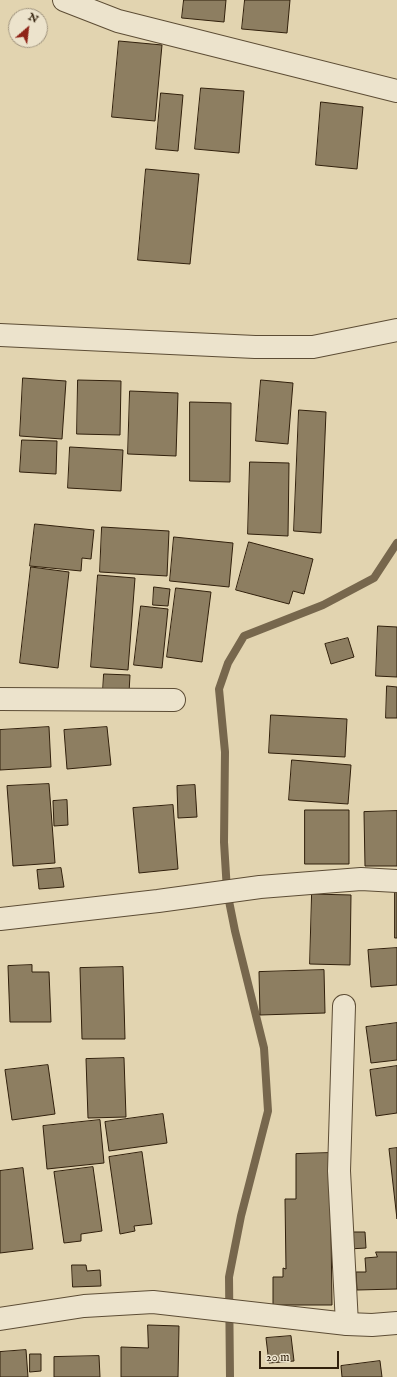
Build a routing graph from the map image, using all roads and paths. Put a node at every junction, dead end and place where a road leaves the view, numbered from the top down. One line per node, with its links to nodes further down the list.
1 (64, 0): 2 (street)
2 (397, 91)
3 (397, 330): 4 (street)
4 (0, 335)
5 (0, 699): 6 (street)
6 (174, 700)
7 (397, 881): 8 (street)
8 (0, 919)
9 (344, 1006): 12 (street)
10 (0, 1320): 12 (street)
11 (397, 1323): 12 (street)
12 (347, 1324)

